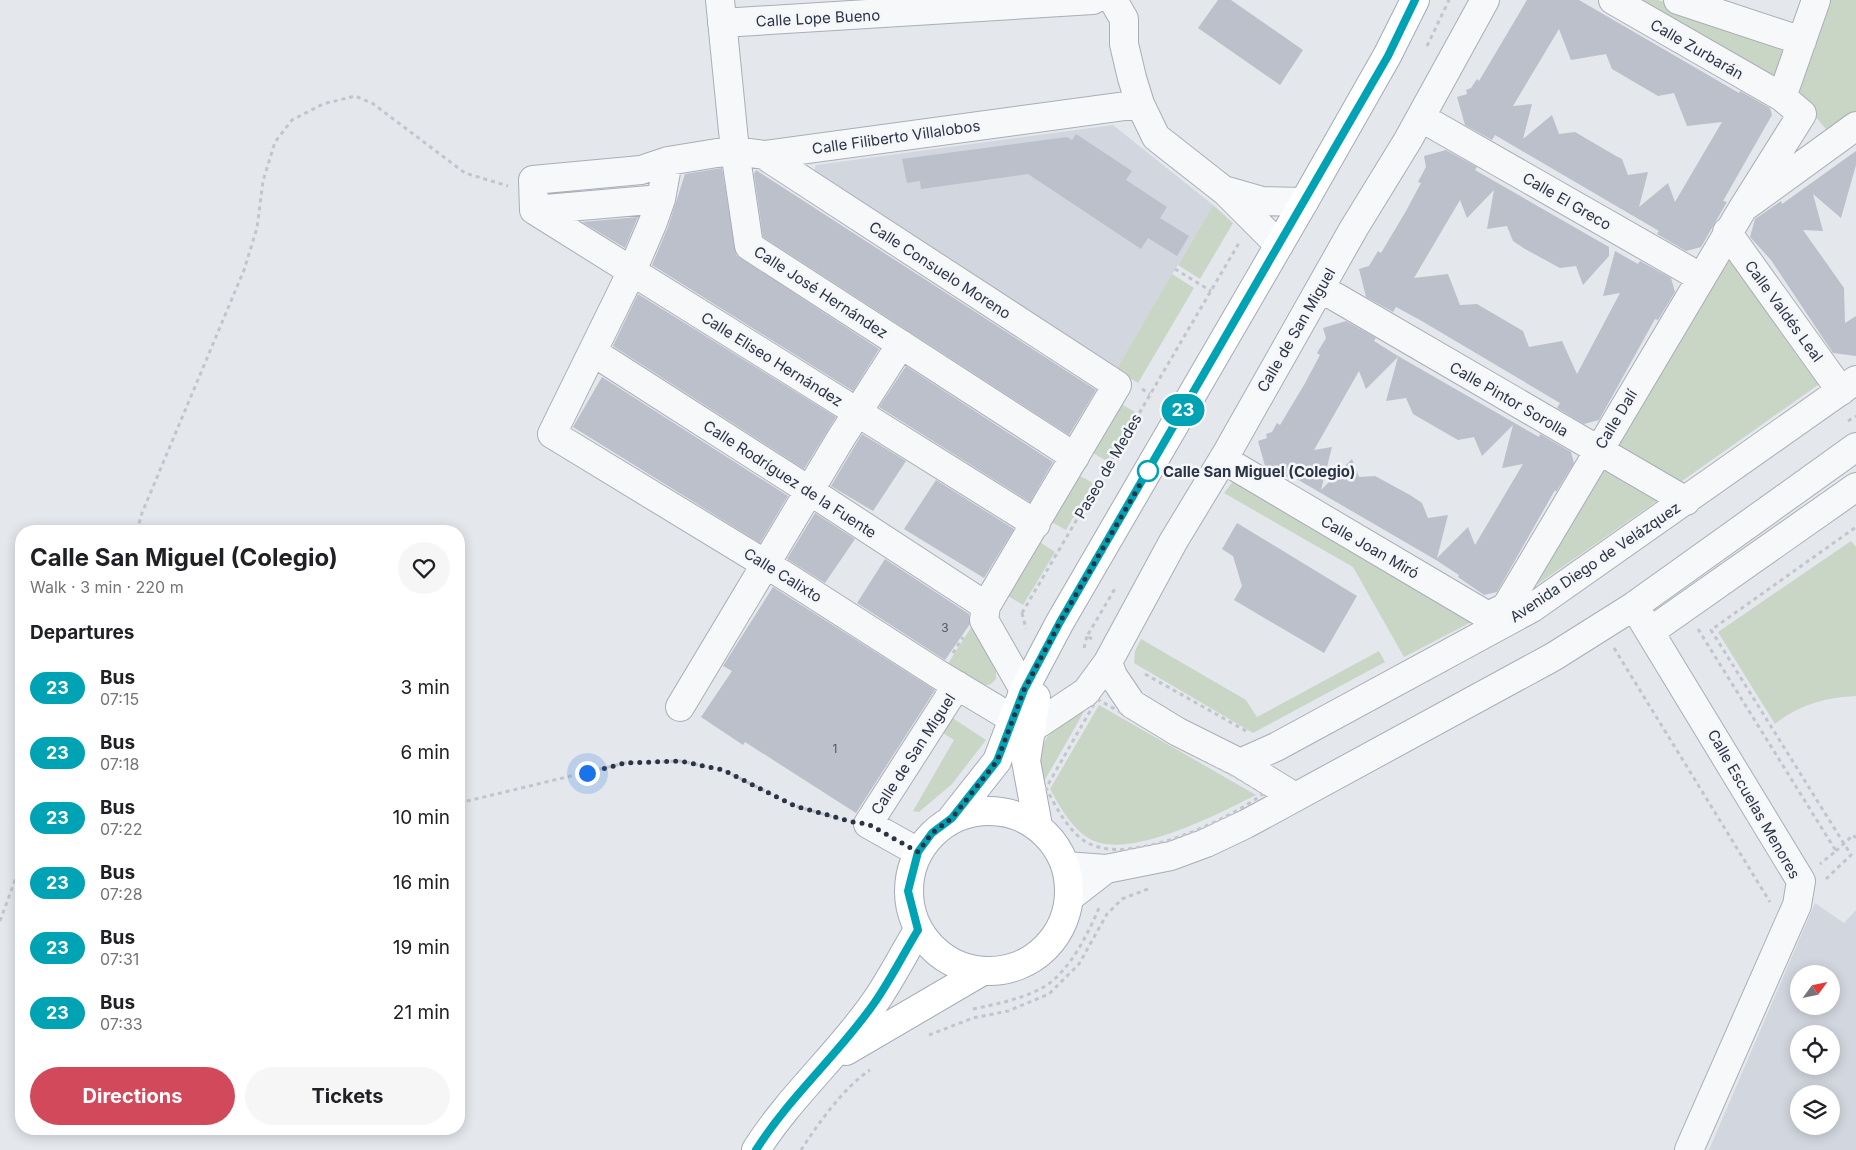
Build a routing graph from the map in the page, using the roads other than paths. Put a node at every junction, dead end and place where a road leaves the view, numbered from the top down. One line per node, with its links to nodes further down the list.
1 (1093, 0): 7 (street, Calle Lope Bueno)
2 (1415, 0): 22 (main road)
3 (1485, 0): 47 (street, Calle de San Miguel)
4 (1613, 0): 12 (street, Calle Zurbarán)
5 (1678, 0): 10 (street)
6 (1816, 0): 10 (street, Calle Dalí)
7 (1023, 3): 9 (street, Calle Lope Bueno)
8 (1125, 6): 11 (street)
9 (721, 12): 16 (street, Calle José Hernández)
10 (1802, 41): 12 (street, Calle Dalí)
11 (1140, 104): 17 (street, Calle Filiberto Villalobos); 19 (street)
12 (1792, 106): 15 (street, Calle Zurbarán); 23 (street, Calle Dalí)
13 (1434, 125): 27 (street, Calle El Greco)
14 (1856, 126): 15 (street)
15 (1831, 144): 23 (street)
16 (734, 152): 17 (street, Calle Filiberto Villalobos); 18 (street, Calle Filiberto Villalobos); 29 (street, Calle José Hernández)
17 (764, 155): 35 (street, Calle Consuelo Moreno)
18 (668, 161): 20 (street, Calle Filiberto Villalobos); 21 (street)
19 (1223, 189): 22 (street); 25 (street)
20 (534, 195): 21 (street); 26 (street, Calle Eliseo Hernández)
21 (661, 199): 26 (street)
22 (1304, 202): 25 (main road)
23 (1743, 208): 24 (street, Calle Dalí)
24 (1727, 232): 27 (street, Calle Dalí); 31 (street, Calle Valdés Leal)
25 (1279, 245): 46 (main road)
26 (632, 271): 30 (street); 32 (street, Calle Eliseo Hernández)
27 (1700, 277): 34 (street, Calle Dalí)
28 (1334, 296): 34 (street, Calle Pintor Sorolla)
29 (900, 344): 32 (street); 35 (street, Calle José Hernández)
30 (593, 352): 38 (street, Calle Rodríguez de la Fuente); 41 (street, Calle Calixto)
31 (1849, 385): 39 (street, Avenida Diego de Velázquez)
32 (857, 413): 38 (street); 40 (street, Calle Eliseo Hernández)
33 (1848, 437): 43 (street)
34 (1597, 450): 39 (street, Calle Pintor Sorolla); 44 (street, Calle Dalí)
35 (1075, 457): 40 (street)
36 (1236, 467): 44 (street, Calle Joan Miró)
37 (1856, 487): 45 (street)
38 (810, 490): 41 (street); 42 (street, Calle Rodríguez de la Fuente)
39 (1686, 501): 52 (street, Avenida Diego de Velázquez)
40 (1036, 524): 42 (street)
41 (765, 564): 48 (street, Calle Calixto); 50 (street)
42 (986, 606): 49 (street)
43 (1634, 606): 45 (street); 53 (street)
44 (1506, 607)
45 (1651, 631): 64 (street, Calle Escuelas Menores)
46 (1046, 649): 49 (main road); 51 (main road)
47 (1110, 657): 51 (street, Calle de San Miguel); 52 (street)
48 (957, 686): 51 (street, Calle Calixto); 56 (street, Calle de San Miguel)
49 (1024, 690): 51 (main road)
50 (680, 707)
51 (1021, 724): 54 (main road); 55 (main road)
52 (1240, 763): 53 (street)
53 (1295, 797): 58 (street)
54 (952, 818): 55 (main road); 56 (main road)
55 (1038, 826): 57 (main road)
56 (918, 852): 60 (main road)
57 (1066, 866): 58 (street); 59 (main road)
58 (1106, 869): 59 (street)
59 (1070, 897): 61 (main road)
60 (918, 930): 61 (main road); 62 (main road)
61 (982, 972): 62 (main road)
62 (825, 1064): 63 (main road)
63 (756, 1150)
64 (1690, 1150)

